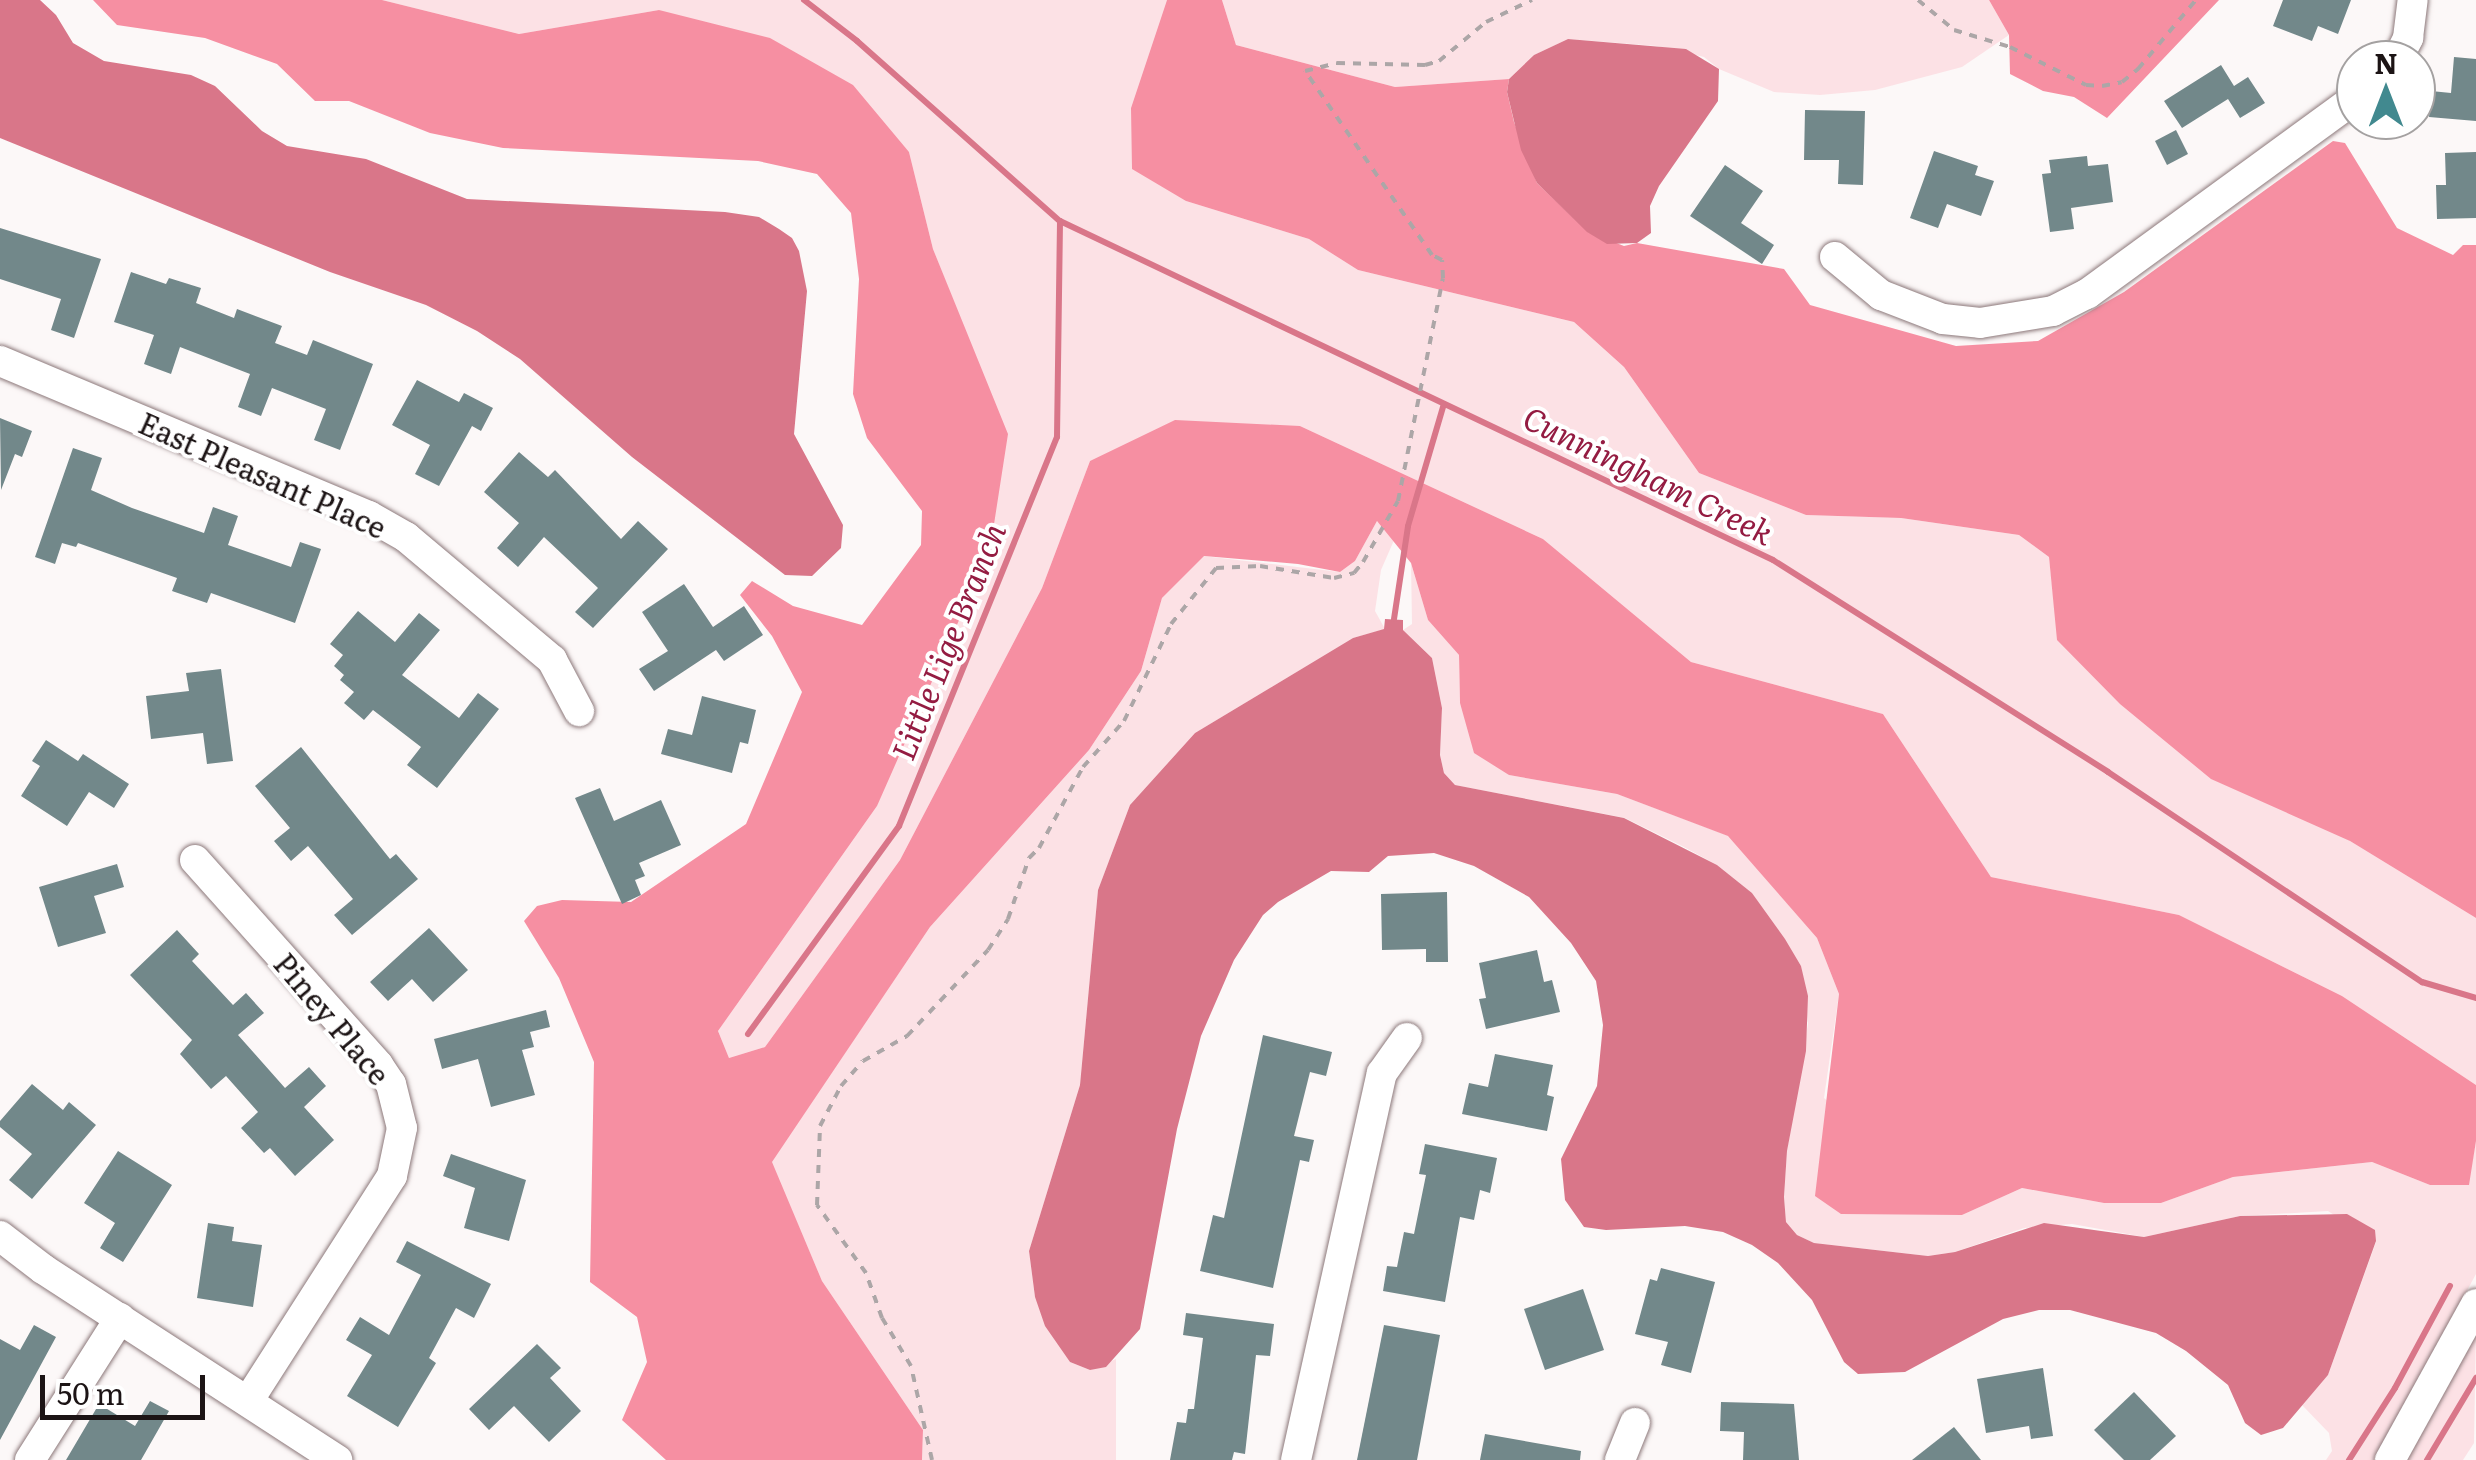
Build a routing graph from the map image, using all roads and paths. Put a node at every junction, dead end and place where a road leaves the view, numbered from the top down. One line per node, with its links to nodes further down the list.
1 (1532, 0): 19 (path)
2 (1918, 0): 3 (path)
3 (2196, 0)
4 (2413, 0): 5 (street)
5 (2407, 40)
6 (2336, 113): 7 (street)
7 (1835, 257)
8 (0, 362): 9 (street, East Pleasant Place)
9 (578, 712)
10 (195, 860): 15 (street, Piney Place)
11 (1407, 1038): 20 (street)
12 (0, 1236): 14 (street)
13 (2476, 1304): 22 (street)
14 (120, 1318): 15 (street); 17 (street)
15 (248, 1400): 18 (street)
16 (1635, 1424): 21 (street)
17 (30, 1460)
18 (337, 1460)
19 (932, 1460)
20 (1296, 1460)
21 (1620, 1460)
22 (2390, 1460)

